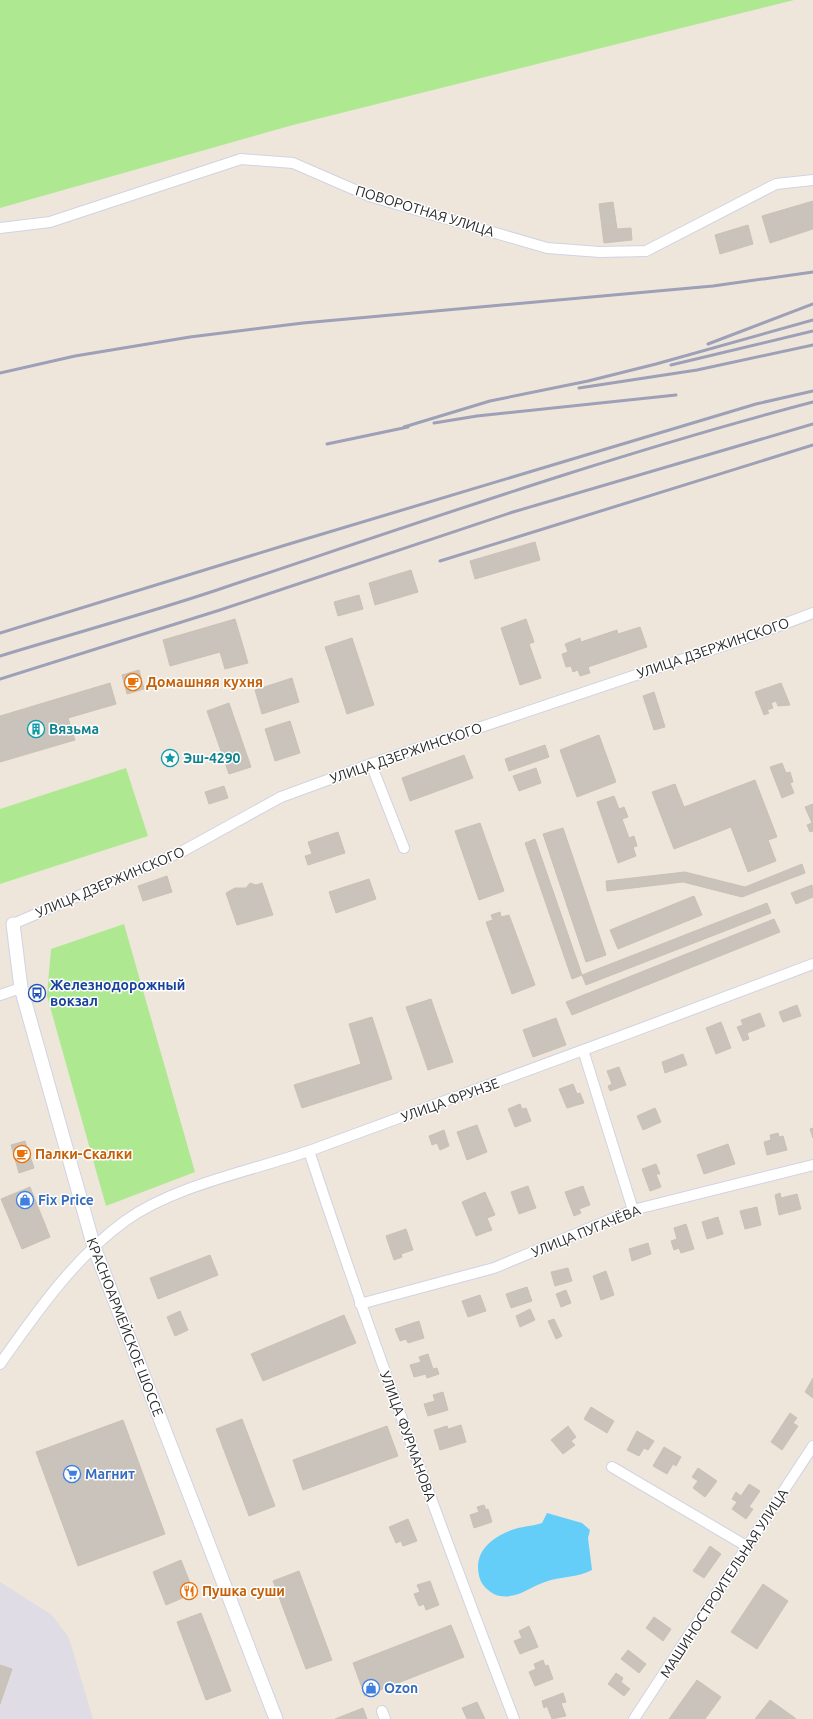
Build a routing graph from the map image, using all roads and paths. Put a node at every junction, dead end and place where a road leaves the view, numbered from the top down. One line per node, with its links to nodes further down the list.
1 (813, 180): 2 (street, ПОВОРОТНАЯ УЛИЦА)
2 (0, 228)
3 (813, 613): 4 (street, УЛИЦА ДЗЕРЖИНСКОГО)
4 (371, 764): 5 (street); 6 (street, УЛИЦА ДЗЕРЖИНСКОГО)
5 (404, 848)
6 (13, 924): 8 (street, КРАСНОАРМЕЙСКОЕ ШОССЕ)
7 (813, 964): 10 (street, УЛИЦА ФРУНЗЕ)
8 (21, 988): 9 (street); 14 (street, КРАСНОАРМЕЙСКОЕ ШОССЕ)
9 (0, 995)
10 (583, 1050): 11 (street, УЛИЦА ФРУНЗЕ); 13 (street)
11 (309, 1151): 14 (street, УЛИЦА ФРУНЗЕ); 15 (street, УЛИЦА ФУРМАНОВА)
12 (813, 1165): 13 (street, УЛИЦА ПУГАЧЁВА)
13 (633, 1210): 15 (street, УЛИЦА ПУГАЧЁВА)
14 (94, 1247): 16 (street, УЛИЦА ФРУНЗЕ); 20 (street, КРАСНОАРМЕЙСКОЕ ШОССЕ)
15 (360, 1304): 21 (street, УЛИЦА ФУРМАНОВА)
16 (0, 1364)
17 (813, 1446): 19 (street, МАШИНОСТРОИТЕЛЬНАЯ УЛИЦА)
18 (612, 1467): 19 (street)
19 (748, 1547): 22 (street, МАШИНОСТРОИТЕЛЬНАЯ УЛИЦА)
20 (276, 1719)
21 (514, 1719)
22 (634, 1719)

